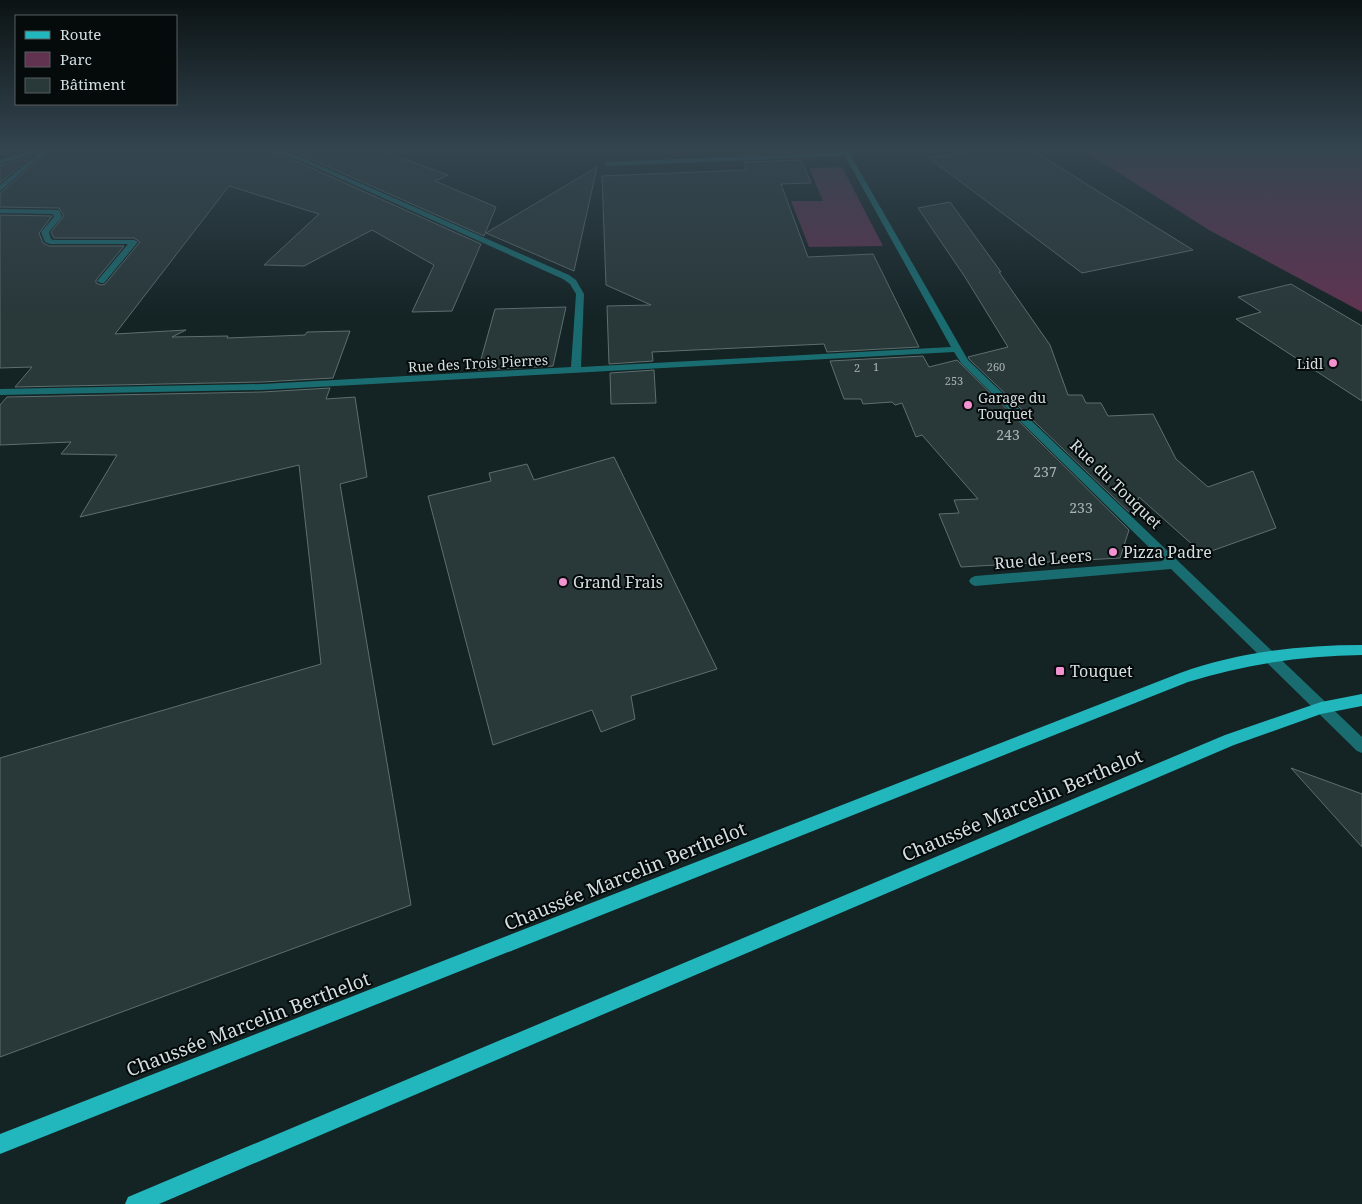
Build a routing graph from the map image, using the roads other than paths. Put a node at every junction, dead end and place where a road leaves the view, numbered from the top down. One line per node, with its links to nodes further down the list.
1 (407, 205): 6 (street)
2 (876, 205): 5 (street, Rue du Touquet)
3 (0, 211): 4 (street)
4 (101, 281)
5 (956, 349): 6 (street, Rue des Trois Pierres); 8 (street, Rue du Touquet)
6 (576, 371): 7 (street, Rue des Trois Pierres)
7 (0, 392)
8 (1175, 564): 9 (street, Rue de Leers); 11 (street, Rue du Touquet)
9 (975, 581)
10 (1362, 650): 11 (main road, Chaussée Marcelin Berthelot)
11 (1268, 656): 13 (street, Rue du Touquet); 15 (main road, Chaussée Marcelin Berthelot)
12 (1362, 700): 13 (main road, Chaussée Marcelin Berthelot)
13 (1321, 708): 14 (street, Rue du Touquet); 16 (main road, Chaussée Marcelin Berthelot)
14 (1362, 746)
15 (0, 1144)
16 (135, 1204)

